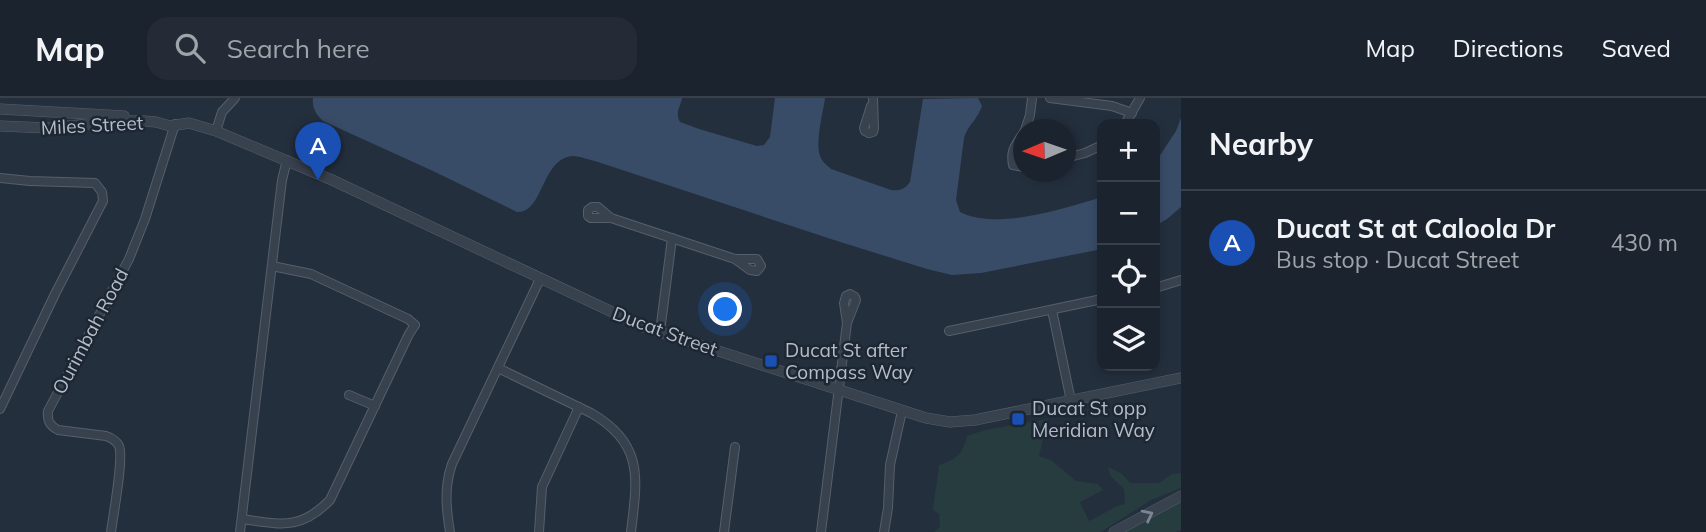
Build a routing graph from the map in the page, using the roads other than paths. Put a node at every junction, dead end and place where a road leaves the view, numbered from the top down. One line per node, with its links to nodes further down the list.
1 (235, 98): 11 (street)
2 (1032, 98): 7 (street)
3 (1050, 98): 6 (street)
4 (1140, 99): 6 (street)
5 (0, 109): 9 (street, Miles Street)
6 (1132, 113): 8 (street)
7 (1028, 119)
8 (1128, 119)
9 (175, 124): 10 (street, Miles Street); 11 (street, Ducat Street); 42 (street, Ourimbah Road)
10 (0, 126)
11 (216, 131): 15 (street, Ducat Street)
12 (1013, 147): 16 (street)
13 (1097, 148): 14 (street)
14 (1076, 156)
15 (287, 160): 21 (street); 22 (street, Ducat Street)
16 (1013, 165)
17 (0, 178): 37 (street)
18 (611, 218): 19 (street)
19 (672, 238): 20 (street); 29 (street)
20 (735, 259)
21 (272, 266): 35 (street); 41 (street)
22 (540, 279): 29 (street, Ducat Street); 30 (street)
23 (1181, 280): 24 (street)
24 (1160, 286)
25 (1097, 300): 26 (street)
26 (1052, 310): 28 (street); 34 (street)
27 (847, 323): 32 (street)
28 (949, 331)
29 (660, 332): 32 (street, Ducat Street)
30 (498, 368): 36 (street); 44 (street)
31 (1181, 378): 34 (street, Ducat Street)
32 (839, 391): 38 (street, Ducat Street); 48 (street)
33 (349, 395): 35 (street)
34 (1071, 401): 38 (street, Ducat Street)
35 (375, 406): 41 (street)
36 (579, 407): 45 (street); 46 (street)
37 (0, 409)
38 (902, 411): 49 (street)
39 (735, 447): 47 (street)
40 (1181, 496): 50 (street, one-way to 40)
41 (242, 519): 43 (street)
42 (111, 532)
43 (240, 532)
44 (450, 532)
45 (539, 532)
46 (631, 532)
47 (724, 532)
48 (821, 532)
49 (884, 532)
50 (1114, 532)

